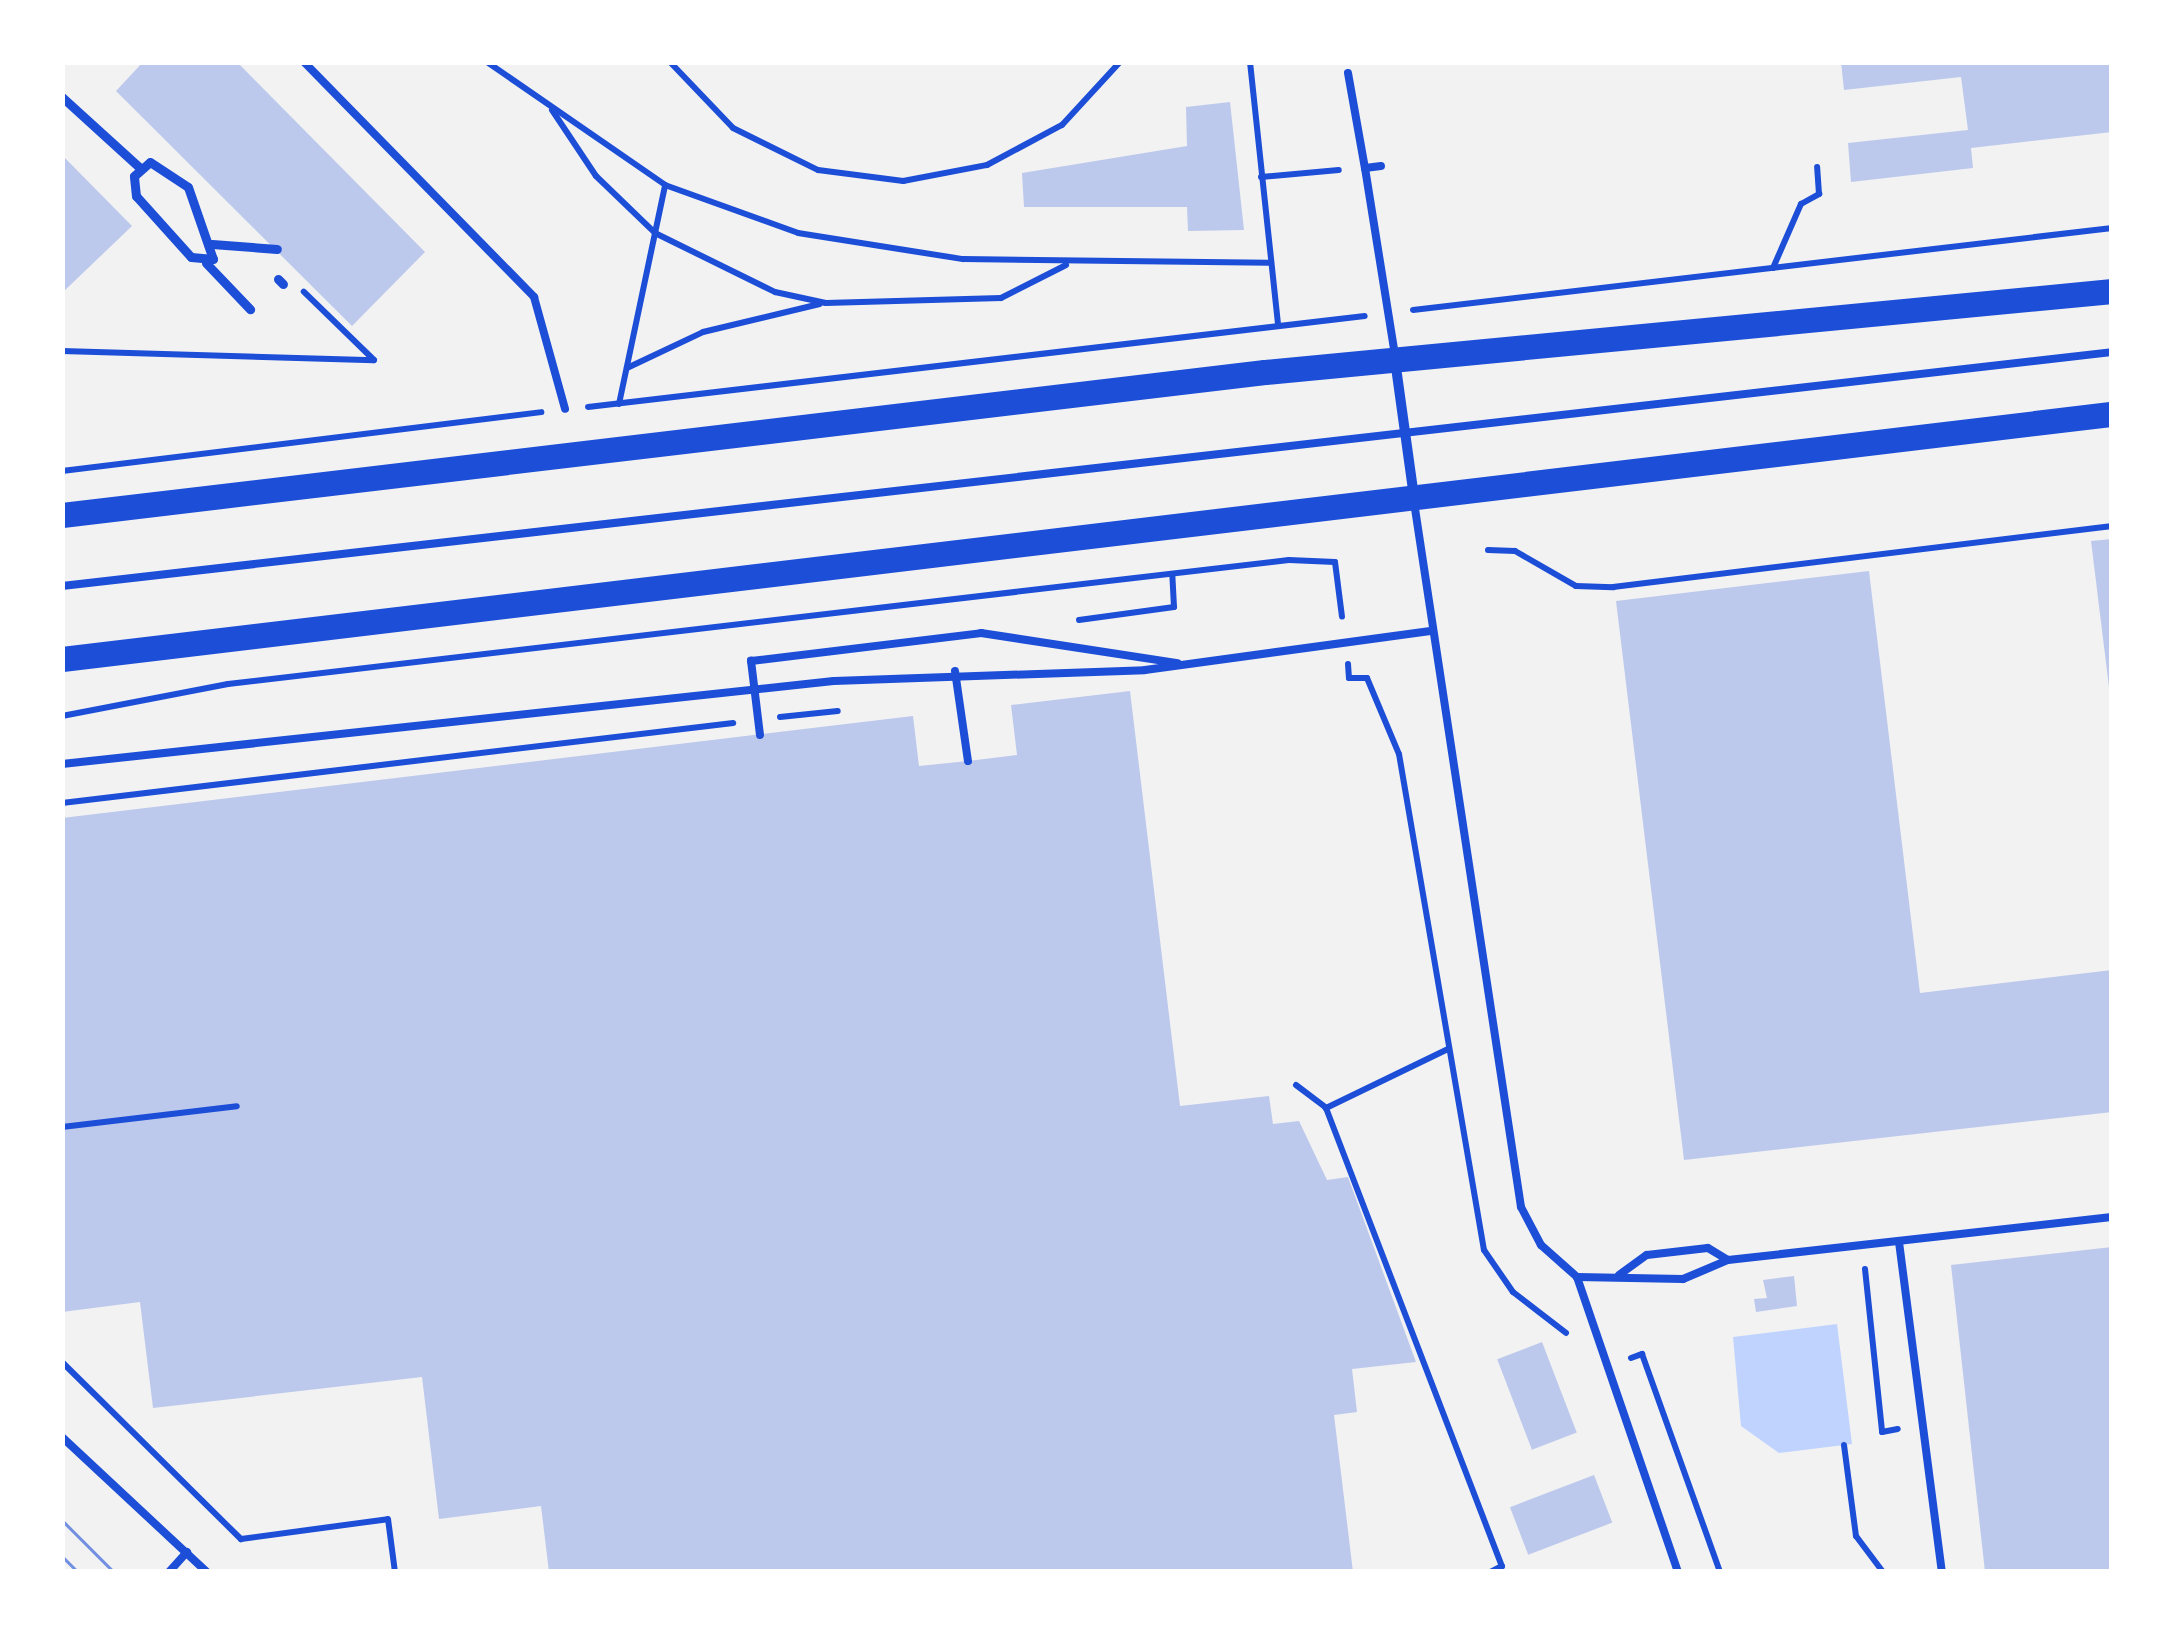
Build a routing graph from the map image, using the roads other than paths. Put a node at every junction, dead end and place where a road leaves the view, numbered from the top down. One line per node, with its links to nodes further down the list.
1 (304, 62): 14 (lane)
2 (1348, 73): 6 (lane)
3 (62, 97): 5 (street)
4 (1381, 166): 6 (lane)
5 (140, 168): 7 (street); 9 (street)
6 (1365, 168): 13 (lane)
7 (212, 244): 8 (street); 9 (street)
8 (276, 249)
9 (206, 262): 11 (street)
10 (2112, 291): 13 (main road)
11 (250, 308)
12 (2112, 352): 16 (lane)
13 (1395, 359): 16 (street); 18 (main road)
14 (565, 410)
15 (2112, 414): 17 (main road)
16 (1405, 432): 17 (street); 19 (lane)
17 (1414, 497): 20 (lane); 21 (main road)
18 (62, 515)
19 (62, 586)
20 (1430, 631): 22 (lane); 32 (lane)
21 (62, 659)
22 (1188, 664): 23 (lane); 24 (lane)
23 (955, 671): 24 (lane); 26 (lane)
24 (754, 691): 25 (lane); 27 (lane)
25 (760, 734)
26 (968, 761)
27 (62, 764)
28 (2112, 1217): 29 (lane)
29 (1900, 1242): 30 (lane); 38 (lane)
30 (1728, 1260): 31 (lane); 31 (lane)
31 (1619, 1275): 32 (lane)
32 (1578, 1277): 37 (lane)
33 (62, 1437): 34 (lane)
34 (188, 1552): 35 (lane); 36 (lane)
35 (168, 1572)
36 (207, 1572)
37 (1678, 1572)
38 (1942, 1572)

